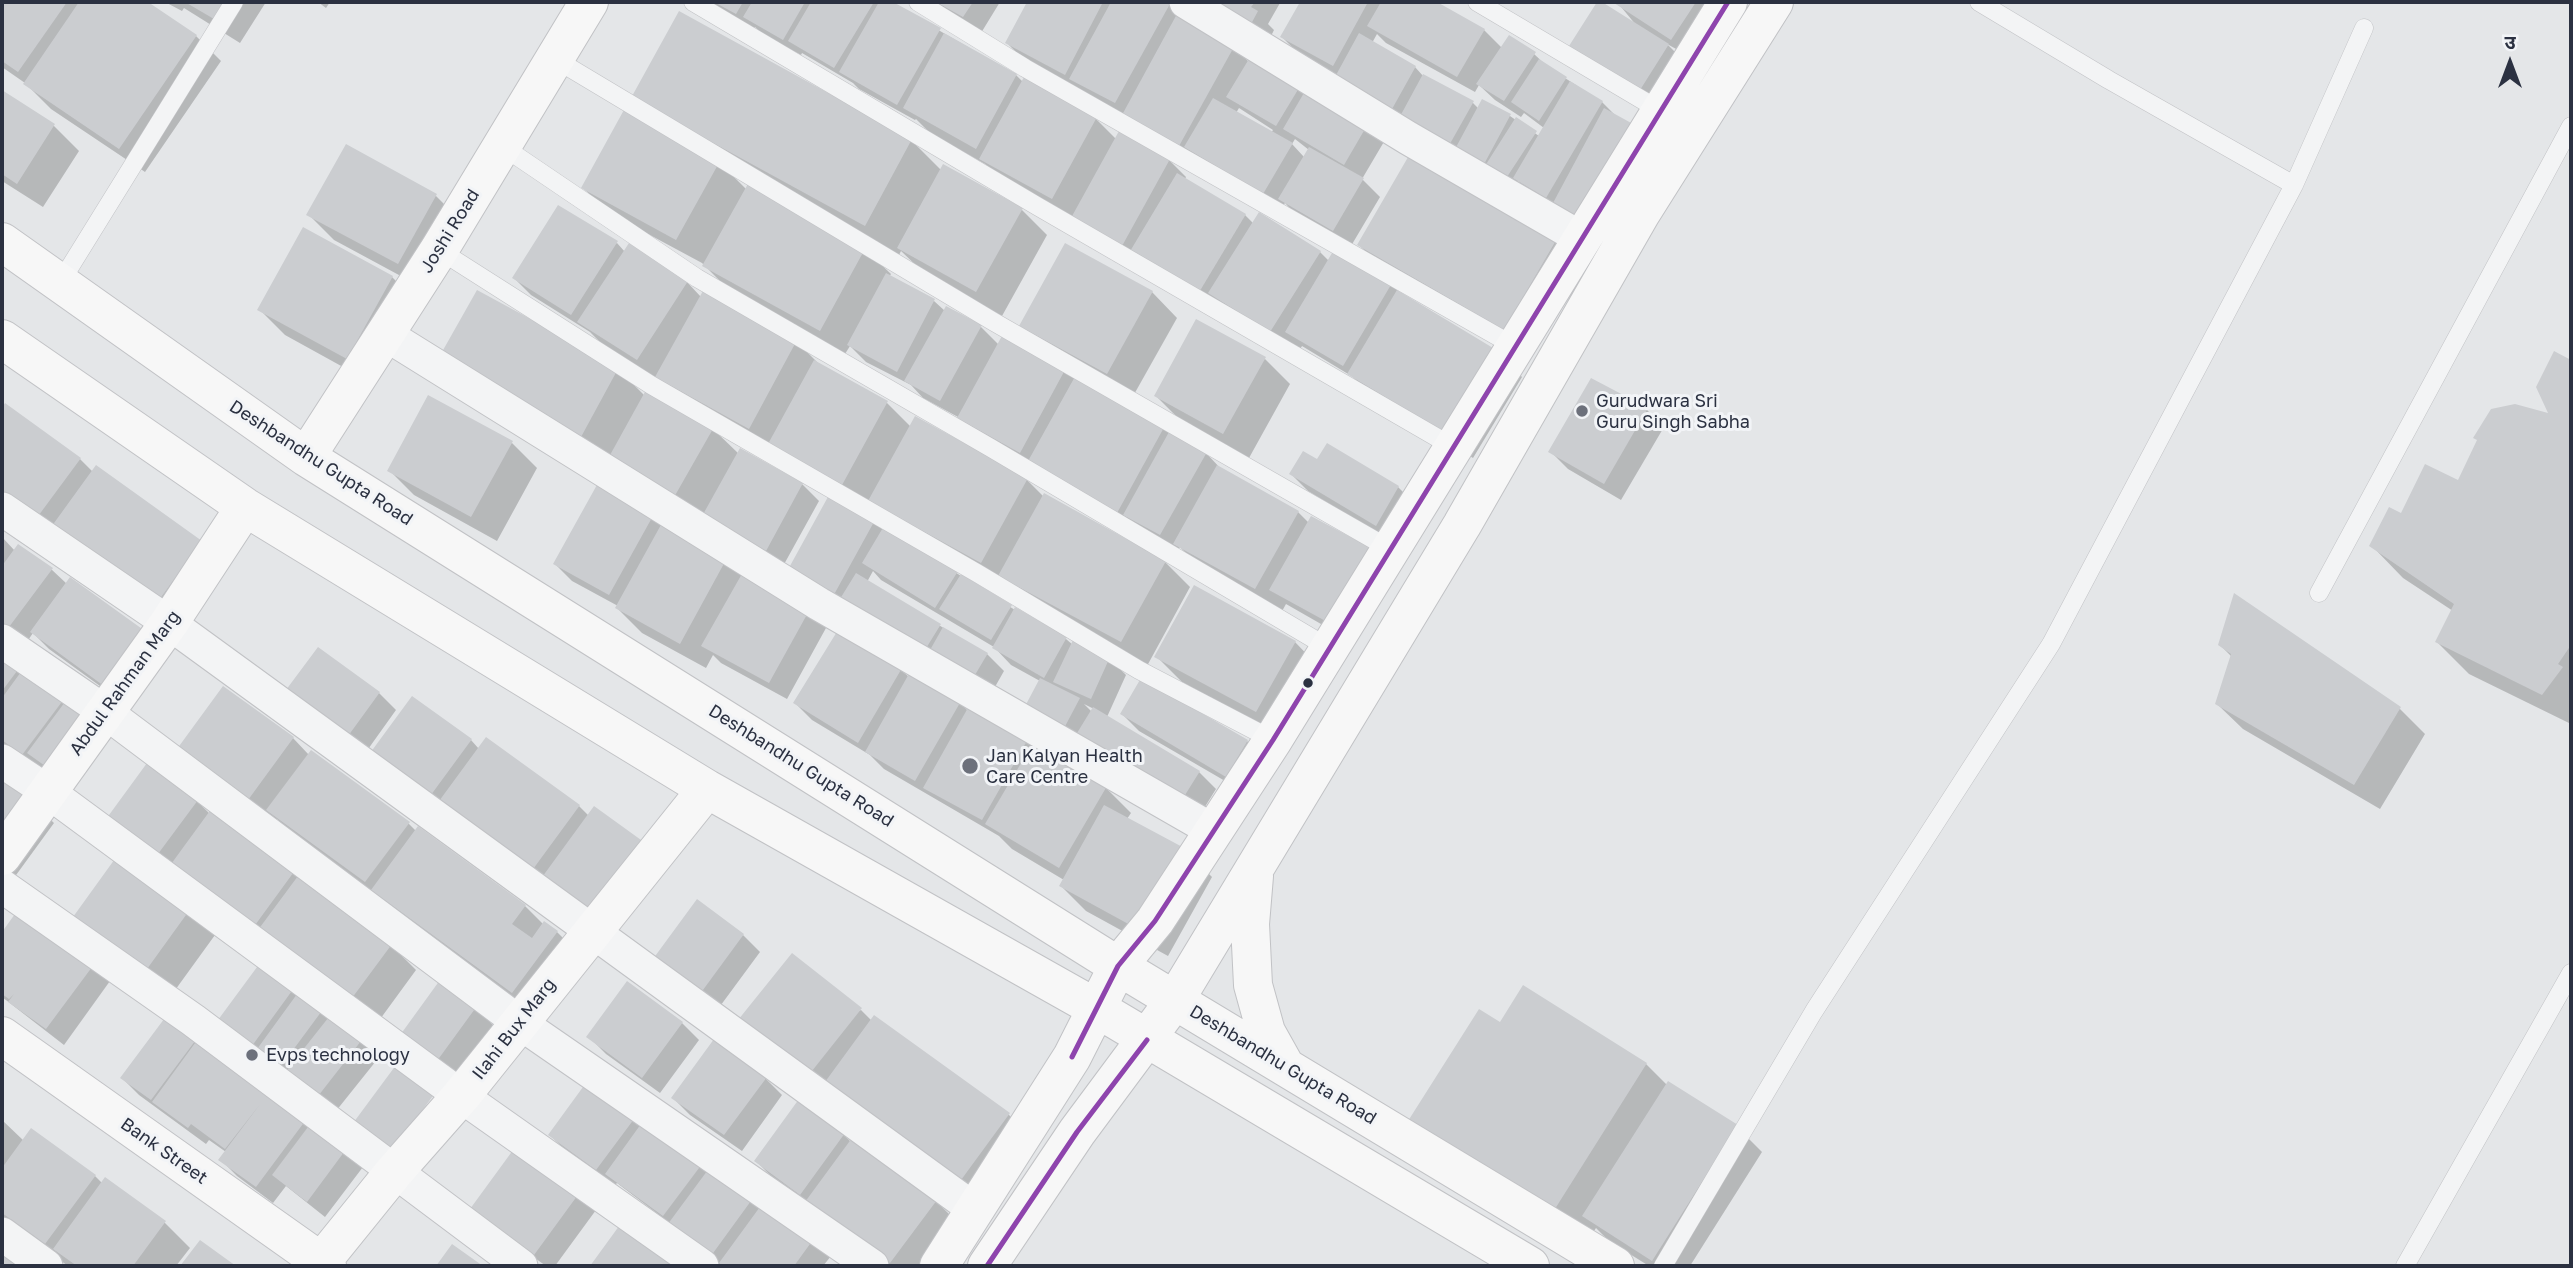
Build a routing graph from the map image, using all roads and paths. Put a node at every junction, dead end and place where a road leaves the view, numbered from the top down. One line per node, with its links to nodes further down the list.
1 (234, 2): 19 (lane)
2 (589, 2): 11 (street, Joshi Road)
3 (693, 2): 23 (lane)
4 (918, 2): 22 (lane)
5 (1186, 2): 16 (street)
6 (1477, 2): 12 (lane)
7 (1728, 2): 12 (street)
8 (1774, 2): 39 (street)
9 (1979, 2): 15 (lane)
10 (2364, 28): 15 (lane)
11 (555, 59): 14 (street, Joshi Road); 27 (lane)
12 (1661, 111): 16 (street)
13 (2571, 126): 28 (lane)
14 (502, 146): 18 (street, Joshi Road); 31 (lane)
15 (2294, 185): 63 (lane)
16 (1581, 238): 22 (street)
17 (2, 242): 19 (street, Deshbandhu Gupta Road)
18 (439, 250): 20 (street, Joshi Road); 33 (lane)
19 (60, 284): 24 (street, Deshbandhu Gupta Road)
20 (385, 334): 24 (street, Joshi Road); 37 (street)
21 (2, 339): 25 (street)
22 (1516, 347): 23 (street)
23 (1455, 448): 27 (street)
24 (306, 457): 42 (street, Deshbandhu Gupta Road)
25 (245, 508): 29 (street, Abdul Rahman Marg); 35 (street)
26 (2, 509): 29 (street)
27 (1390, 550): 31 (street)
28 (2319, 593)
29 (169, 623): 32 (street, Abdul Rahman Marg); 41 (street)
30 (2, 641): 32 (street)
31 (1329, 648): 33 (street)
32 (104, 711): 36 (street, Abdul Rahman Marg); 46 (street)
33 (1273, 740): 37 (street)
34 (2, 761): 36 (street)
35 (707, 789): 41 (street, Ilahi Bux Marg); 45 (street)
36 (47, 791): 38 (street, Abdul Rahman Marg); 50 (street)
37 (1214, 831): 42 (street)
38 (2, 856)
39 (1255, 866): 44 (street); 49 (street)
40 (2, 886): 51 (street)
41 (591, 931): 46 (street, Ilahi Bux Marg); 52 (street)
42 (1118, 966): 44 (street, Deshbandhu Gupta Road); 45 (street)
43 (2571, 974): 64 (lane)
44 (1175, 1000): 48 (street); 49 (street, Deshbandhu Gupta Road)
45 (1096, 1008): 48 (street); 52 (street)
46 (520, 1023): 50 (street, Ilahi Bux Marg); 58 (street)
47 (2, 1036): 54 (street, Bank Street)
48 (1147, 1040): 60 (street); 61 (street)
49 (1285, 1066): 62 (street, Deshbandhu Gupta Road)
50 (461, 1096): 51 (street, Ilahi Bux Marg); 57 (street)
51 (394, 1172): 54 (street, Ilahi Bux Marg); 56 (street)
52 (974, 1209): 59 (street)
53 (2, 1234): 55 (street)
54 (322, 1265)
55 (46, 1266)
56 (521, 1266)
57 (702, 1266)
58 (872, 1266)
59 (939, 1266)
60 (987, 1266)
61 (1530, 1266)
62 (1615, 1266)
63 (1663, 1266)
64 (2405, 1266)

